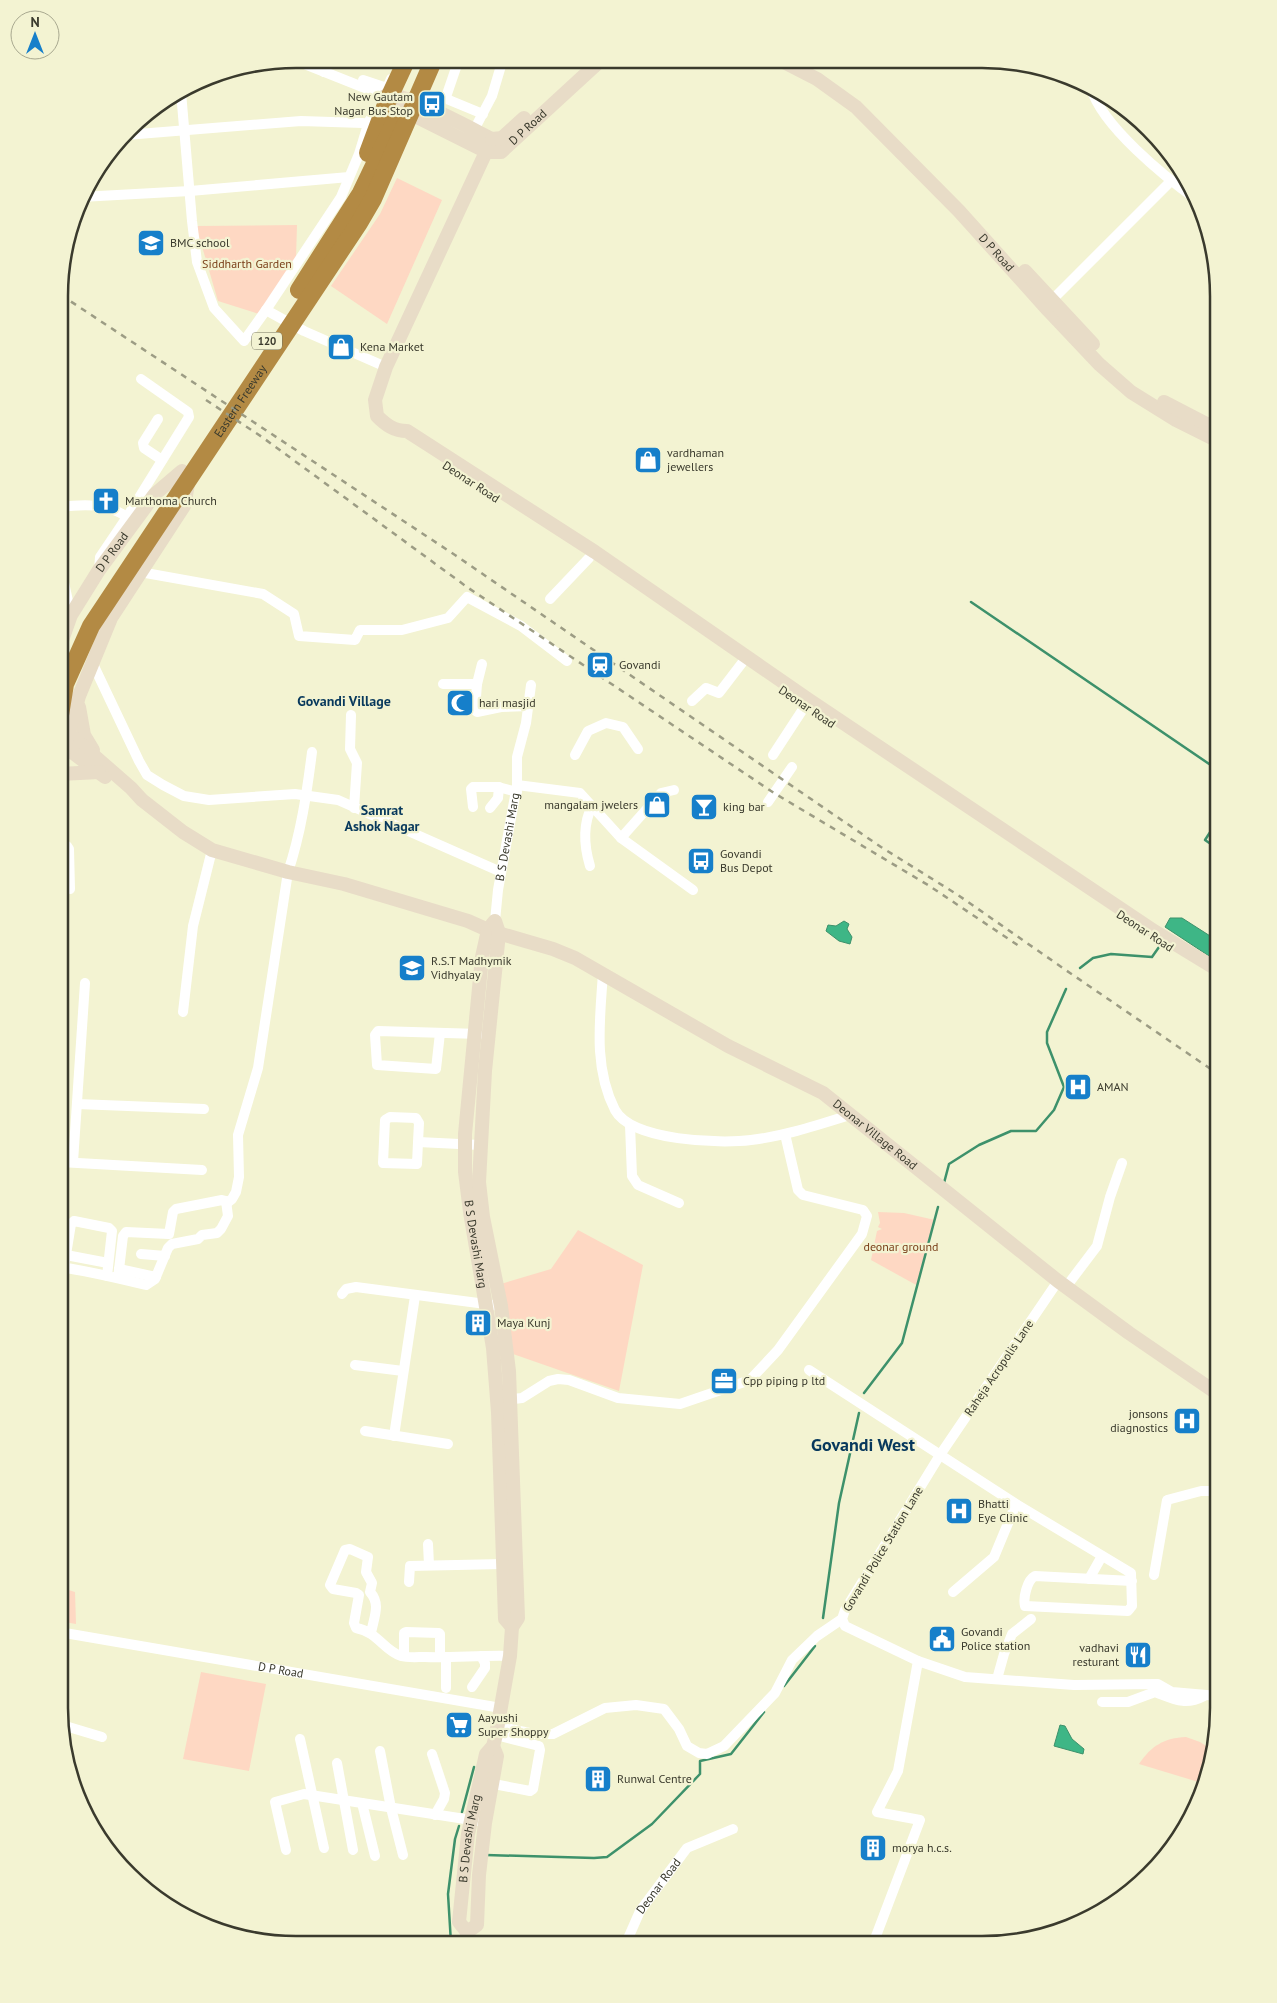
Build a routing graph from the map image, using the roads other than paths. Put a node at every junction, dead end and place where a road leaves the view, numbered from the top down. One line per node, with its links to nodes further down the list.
1 (331, 68): 10 (street)
2 (400, 68): 10 (highway)
3 (419, 68): 25 (highway, Eastern Freeway)
4 (430, 68): 25 (highway, Eastern Freeway)
5 (437, 68): 13 (highway)
6 (456, 68): 14 (street)
7 (500, 68): 14 (street)
8 (583, 68): 19 (main road, D P Road)
9 (800, 68): 27 (main road, D P Road)
10 (386, 98): 13 (main road); 20 (street); 26 (highway)
11 (181, 99): 16 (street)
12 (1096, 99): 21 (street)
13 (419, 111): 17 (main road); 19 (main road); 26 (highway)
14 (483, 114): 17 (street)
15 (363, 123): 16 (street)
16 (184, 130): 18 (street); 23 (street)
17 (474, 130): 19 (main road)
18 (134, 134)
19 (490, 146): 30 (main road, Deonar Road)
20 (349, 177): 23 (street); 29 (street)
21 (1171, 181): 22 (street); 28 (street)
22 (1183, 190)
23 (190, 191): 24 (street); 29 (street)
24 (90, 196)
25 (354, 219): 26 (highway, Eastern Freeway)
26 (335, 246): 38 (highway, Eastern Freeway / 120)
27 (1029, 282): 28 (main road, D P Road); 32 (main road, D P Road)
28 (1052, 300): 32 (main road, D P Road)
29 (266, 310): 30 (street)
30 (386, 367): 42 (main road, Deonar Road)
31 (141, 379): 37 (street)
32 (1124, 380): 33 (main road, D P Road)
33 (1183, 418): 35 (main road, D P Road); 36 (main road, D P Road)
34 (158, 419): 37 (street)
35 (1210, 427)
36 (1210, 437)
37 (162, 460): 41 (street)
38 (186, 473): 39 (highway, Eastern Freeway); 44 (main road, D P Road); 45 (main road)
39 (167, 502): 51 (highway, Eastern Freeway); 56 (highway, Eastern Freeway)
40 (68, 506): 41 (street)
41 (128, 516): 44 (street)
42 (537, 520): 43 (main road, Deonar Road); 50 (main road, Deonar Road)
43 (589, 558): 46 (street); 50 (main road, Deonar Road)
44 (98, 570): 48 (main road, D P Road)
45 (140, 572): 52 (street); 53 (main road)
46 (550, 599)
47 (68, 600): 48 (street)
48 (72, 615): 49 (main road, D P Road)
49 (68, 625)
50 (711, 638): 54 (main road, Deonar Road); 62 (main road, Deonar Road)
51 (68, 656)
52 (567, 661)
53 (92, 662): 60 (main road); 77 (street)
54 (742, 663): 61 (street); 62 (main road, Deonar Road)
55 (482, 664): 58 (street)
56 (68, 677)
57 (442, 684): 58 (street)
58 (477, 684): 63 (street)
59 (531, 685): 63 (street)
60 (79, 696): 65 (main road); 72 (main road)
61 (692, 701)
62 (807, 703): 70 (street); 91 (main road, Deonar Road)
63 (529, 706): 75 (street)
64 (351, 715): 82 (street)
65 (68, 726)
66 (68, 740): 72 (main road, Deonar Village Road)
67 (638, 749): 69 (street)
68 (312, 752): 77 (street)
69 (575, 755)
70 (773, 755)
71 (792, 767): 78 (street)
72 (102, 769): 73 (main road); 85 (main road, Deonar Village Road)
73 (68, 773)
74 (499, 787): 75 (street); 79 (street); 81 (street)
75 (517, 788): 79 (street, B S Devashi Marg); 80 (street, B S Devashi Marg)
76 (674, 790): 83 (street)
77 (307, 796): 82 (street); 87 (street)
78 (768, 802)
79 (514, 806): 88 (street, B S Devashi Marg)
80 (592, 806): 83 (street); 86 (street)
81 (473, 807)
82 (354, 808): 88 (street)
83 (621, 838): 90 (street)
84 (68, 846): 89 (street)
85 (212, 850): 87 (main road, Deonar Village Road); 98 (street)
86 (590, 866)
87 (288, 872): 92 (main road, Deonar Village Road); 114 (street)
88 (501, 872): 92 (street, B S Devashi Marg)
89 (70, 889)
90 (693, 890)
91 (1137, 922): 94 (main road, Deonar Road); 96 (main road, Deonar Road)
92 (494, 928): 93 (main road, B S Devashi Marg); 95 (main road, Deonar Village Road)
93 (489, 958): 100 (main road, B S Devashi Marg); 101 (main road, B S Devashi Marg)
94 (1210, 965)
95 (603, 973): 104 (main road, Deonar Village Road); 105 (street)
96 (1210, 973)
97 (85, 984): 102 (street)
98 (183, 1012)
99 (440, 1033): 99 (street); 100 (street)
100 (474, 1034): 101 (street); 108 (main road, B S Devashi Marg)
101 (490, 1035): 109 (main road, B S Devashi Marg)
102 (77, 1104): 103 (street); 111 (street)
103 (204, 1108)
104 (850, 1115): 106 (street); 125 (main road, Deonar Village Road)
105 (630, 1125): 106 (street); 115 (street)
106 (785, 1134): 134 (street)
107 (418, 1142): 107 (street); 108 (street)
108 (465, 1144): 109 (street); 128 (main road, B S Devashi Marg)
109 (480, 1146): 129 (main road, B S Devashi Marg)
110 (68, 1162): 111 (street)
111 (73, 1162): 113 (street)
112 (1122, 1163): 125 (street, Raheja Acropolis Lane)
113 (202, 1170)
114 (227, 1203): 116 (street); 116 (street)
115 (679, 1203)
116 (170, 1239): 120 (street); 123 (street)
117 (68, 1245): 121 (street)
118 (140, 1254): 120 (street)
119 (68, 1255): 121 (street)
120 (165, 1256): 123 (street)
121 (105, 1262): 124 (street)
122 (68, 1268): 124 (street)
123 (118, 1274): 124 (street)
124 (103, 1275)
125 (1062, 1284): 133 (main road, Deonar Village Road); 138 (street, Raheja Acropolis Lane)
126 (342, 1294): 127 (street)
127 (415, 1296): 128 (street); 132 (street)
128 (485, 1304): 129 (street); 134 (main road, B S Devashi Marg)
129 (501, 1306): 134 (main road, B S Devashi Marg)
130 (355, 1365): 132 (street)
131 (809, 1370): 138 (street)
132 (403, 1371): 136 (street)
133 (1210, 1389)
134 (504, 1400): 144 (main road, B S Devashi Marg); 152 (main road, B S Devashi Marg)
135 (365, 1431): 136 (street)
136 (394, 1436): 137 (street)
137 (448, 1444)
138 (940, 1455): 140 (street); 150 (street, Govandi Police Station Lane)
139 (1210, 1491): 145 (street)
140 (1016, 1504): 142 (street); 149 (street)
141 (428, 1544): 143 (street)
142 (1102, 1556): 146 (street); 147 (street)
143 (429, 1564): 144 (street); 148 (street)
144 (502, 1564): 152 (main road, B S Devashi Marg)
145 (1154, 1575)
146 (1089, 1579): 147 (street); 147 (street)
147 (1132, 1581)
148 (409, 1582)
149 (953, 1592)
150 (842, 1619): 159 (street, Govandi Police Station Lane); 168 (street)
151 (1031, 1619): 160 (street)
152 (512, 1627): 157 (main road, B S Devashi Marg)
153 (371, 1632): 153 (street); 155 (street)
154 (68, 1634): 166 (street, D P Road)
155 (404, 1656): 158 (street); 158 (street)
156 (481, 1656): 157 (street); 158 (street); 161 (street)
157 (510, 1656): 166 (main road, B S Devashi Marg)
158 (443, 1657): 162 (street)
159 (918, 1662): 160 (street, Govandi Police Station Lane); 191 (street)
160 (997, 1679): 163 (street, Govandi Police Station Lane)
161 (472, 1687)
162 (446, 1688)
163 (1204, 1696): 164 (street); 165 (street)
164 (1210, 1696)
165 (1102, 1702)
166 (501, 1708): 168 (main road, B S Devashi Marg)
167 (68, 1727): 169 (street)
168 (495, 1736): 174 (main road, B S Devashi Marg); 174 (street); 180 (main road, B S Devashi Marg)
169 (102, 1737)
170 (300, 1739): 175 (street)
171 (380, 1751): 178 (street)
172 (432, 1754): 179 (street)
173 (337, 1763): 176 (street)
174 (494, 1784): 181 (main road, B S Devashi Marg)
175 (312, 1795): 176 (street); 183 (street); 184 (street)
176 (343, 1800): 177 (street); 185 (street)
177 (362, 1803): 178 (street); 187 (street)
178 (391, 1808): 179 (street); 186 (street)
179 (435, 1815): 180 (street)
180 (471, 1820): 181 (street); 188 (main road, B S Devashi Marg)
181 (485, 1823): 189 (main road, B S Devashi Marg)
182 (733, 1829): 190 (street, Deonar Road)
183 (324, 1848)
184 (286, 1850)
185 (352, 1850)
186 (403, 1855)
187 (375, 1856)
188 (466, 1936)
189 (469, 1936)
190 (629, 1936)
191 (876, 1936)

